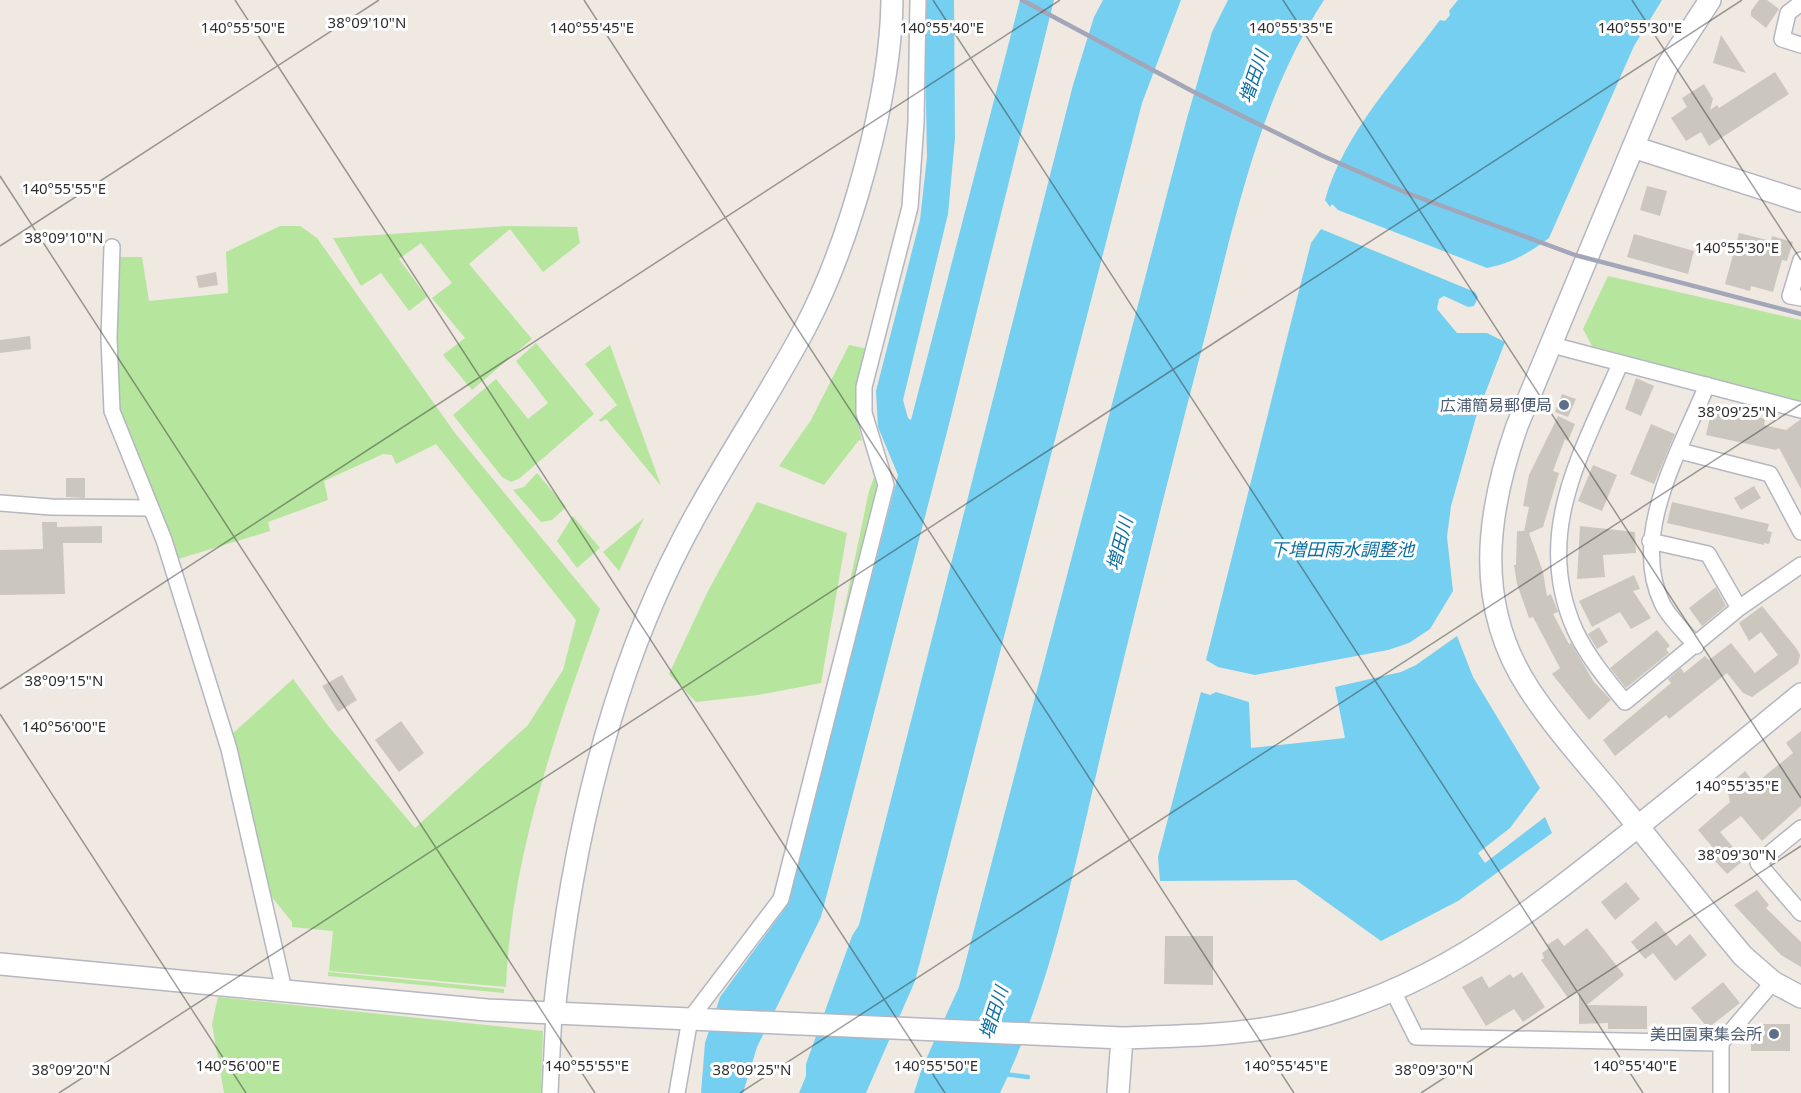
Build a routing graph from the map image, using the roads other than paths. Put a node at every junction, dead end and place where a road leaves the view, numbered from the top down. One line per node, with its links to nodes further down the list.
1 (892, 0): 32 (street)
2 (918, 0): 33 (street)
3 (1710, 0): 6 (street)
4 (1801, 3): 5 (street)
5 (1801, 45)
6 (1633, 147): 7 (street); 11 (street)
7 (1801, 201)
8 (111, 247): 17 (street)
9 (1801, 260): 10 (street)
10 (1801, 298)
11 (1552, 345): 12 (street); 24 (street)
12 (1620, 364): 13 (street); 22 (street)
13 (1707, 385): 14 (street); 15 (street)
14 (1801, 410)
15 (1680, 451): 18 (street); 19 (street)
16 (0, 503): 17 (street)
17 (151, 508): 29 (street)
18 (1801, 532)
19 (1650, 541): 21 (street); 22 (street)
20 (1801, 565): 21 (street)
21 (1739, 608): 22 (street)
22 (1696, 646)
23 (1801, 694): 24 (street)
24 (1638, 826): 28 (street); 30 (street)
25 (1801, 828): 26 (street)
26 (1801, 913)
27 (0, 964): 29 (street)
28 (1773, 982): 31 (street); 35 (street)
29 (284, 990): 32 (street)
30 (1393, 991): 34 (street); 35 (street)
31 (1801, 997)
32 (554, 1012): 33 (street); 36 (street)
33 (695, 1019): 34 (street); 37 (street)
34 (1122, 1038): 38 (street)
35 (1721, 1043): 39 (street)
36 (550, 1093)
37 (677, 1093)
38 (1118, 1093)
39 (1721, 1093)

